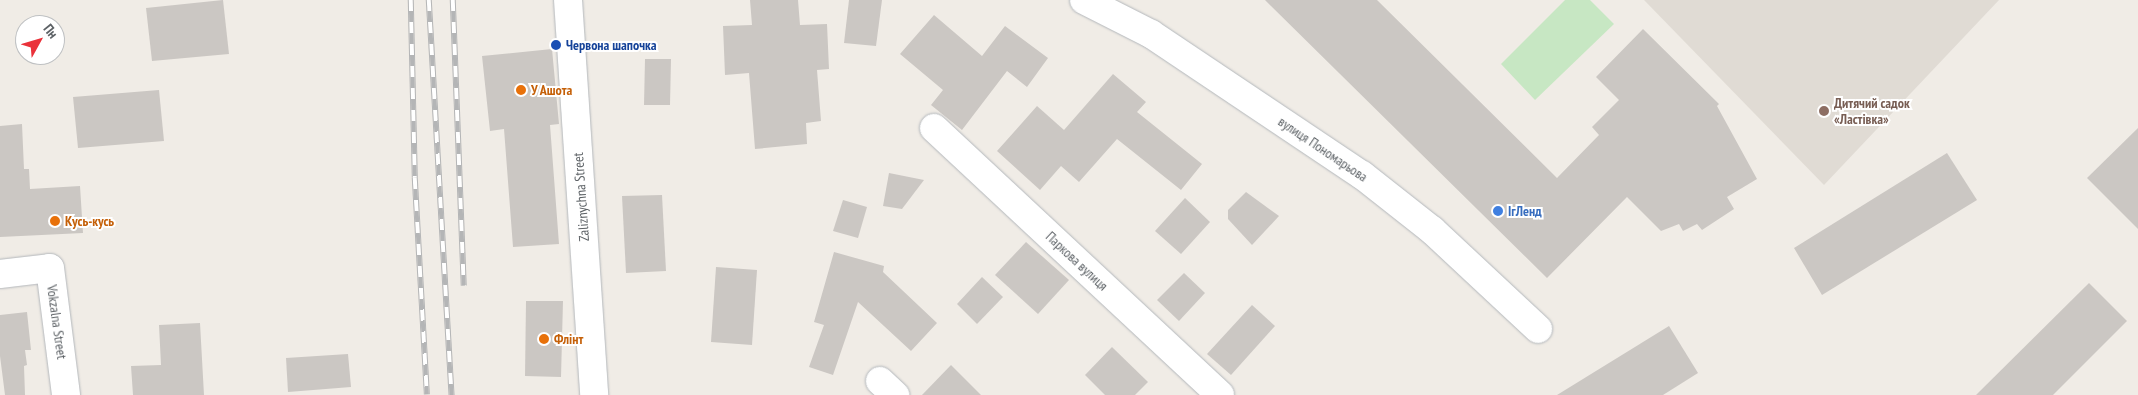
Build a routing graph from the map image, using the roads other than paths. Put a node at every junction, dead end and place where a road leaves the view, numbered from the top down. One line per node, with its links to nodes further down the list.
1 (568, 0): 7 (street, Zaliznychna Street)
2 (1084, 0): 5 (street, вулиця Пономарьова)
3 (934, 128): 8 (street, Паркова вулиця)
4 (0, 274): 6 (street, Vokzalna Street)
5 (1538, 329)
6 (66, 395)
7 (594, 395)
8 (1220, 395)

